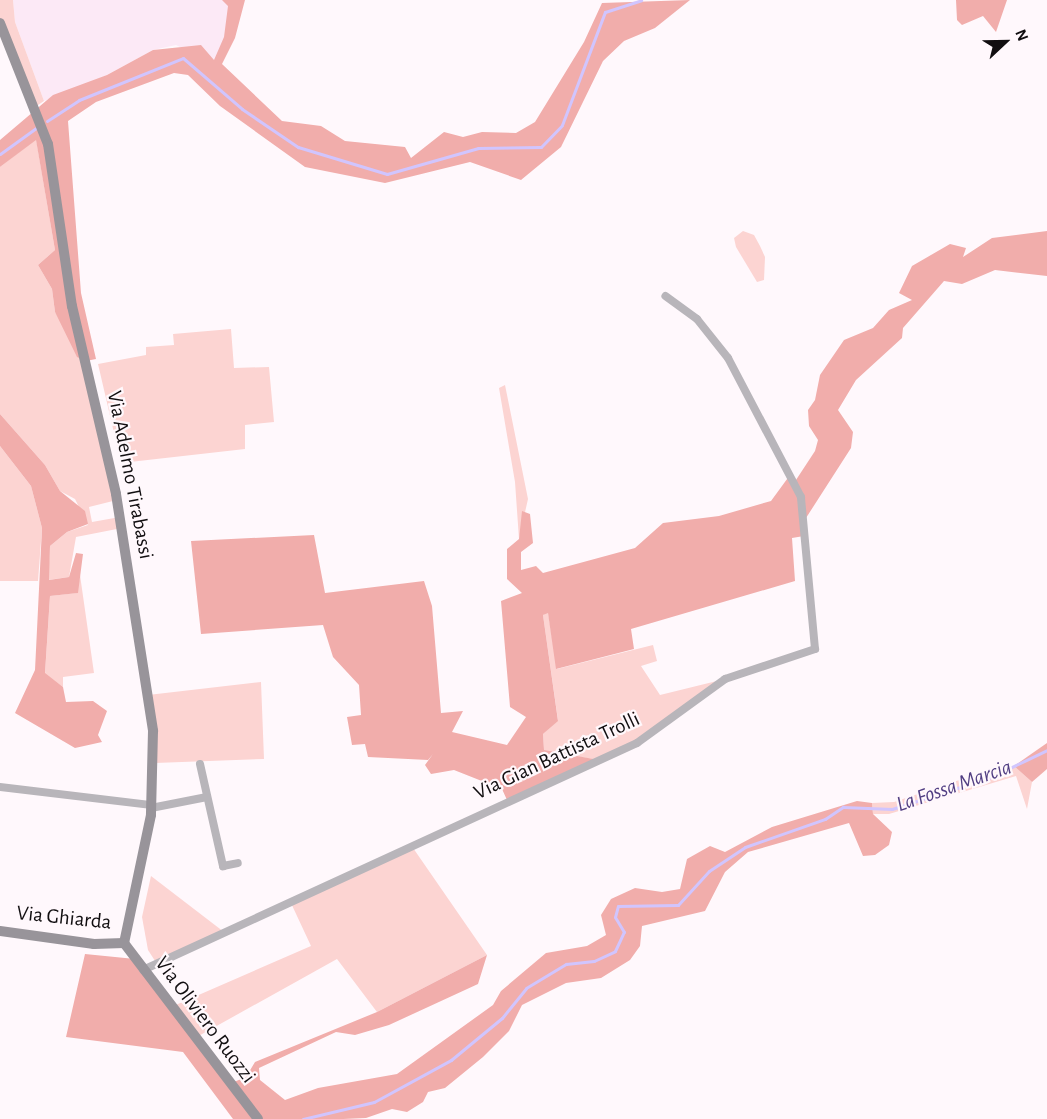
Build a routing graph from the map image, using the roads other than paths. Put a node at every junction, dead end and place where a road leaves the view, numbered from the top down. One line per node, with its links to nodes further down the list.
1 (0, 23): 6 (street, Via Adelmo Tirabassi)
2 (665, 296): 10 (street, Via Gian Battista Trolli)
3 (200, 764): 5 (street)
4 (0, 787): 6 (street)
5 (207, 797): 6 (street); 7 (street)
6 (152, 807): 9 (street, Via Adelmo Tirabassi)
7 (238, 863)
8 (0, 931): 9 (street, Via Ghiarda)
9 (124, 943): 10 (street, Via Oliviero Ruozzi)
10 (143, 970): 11 (street, Via Oliviero Ruozzi)
11 (258, 1119)

